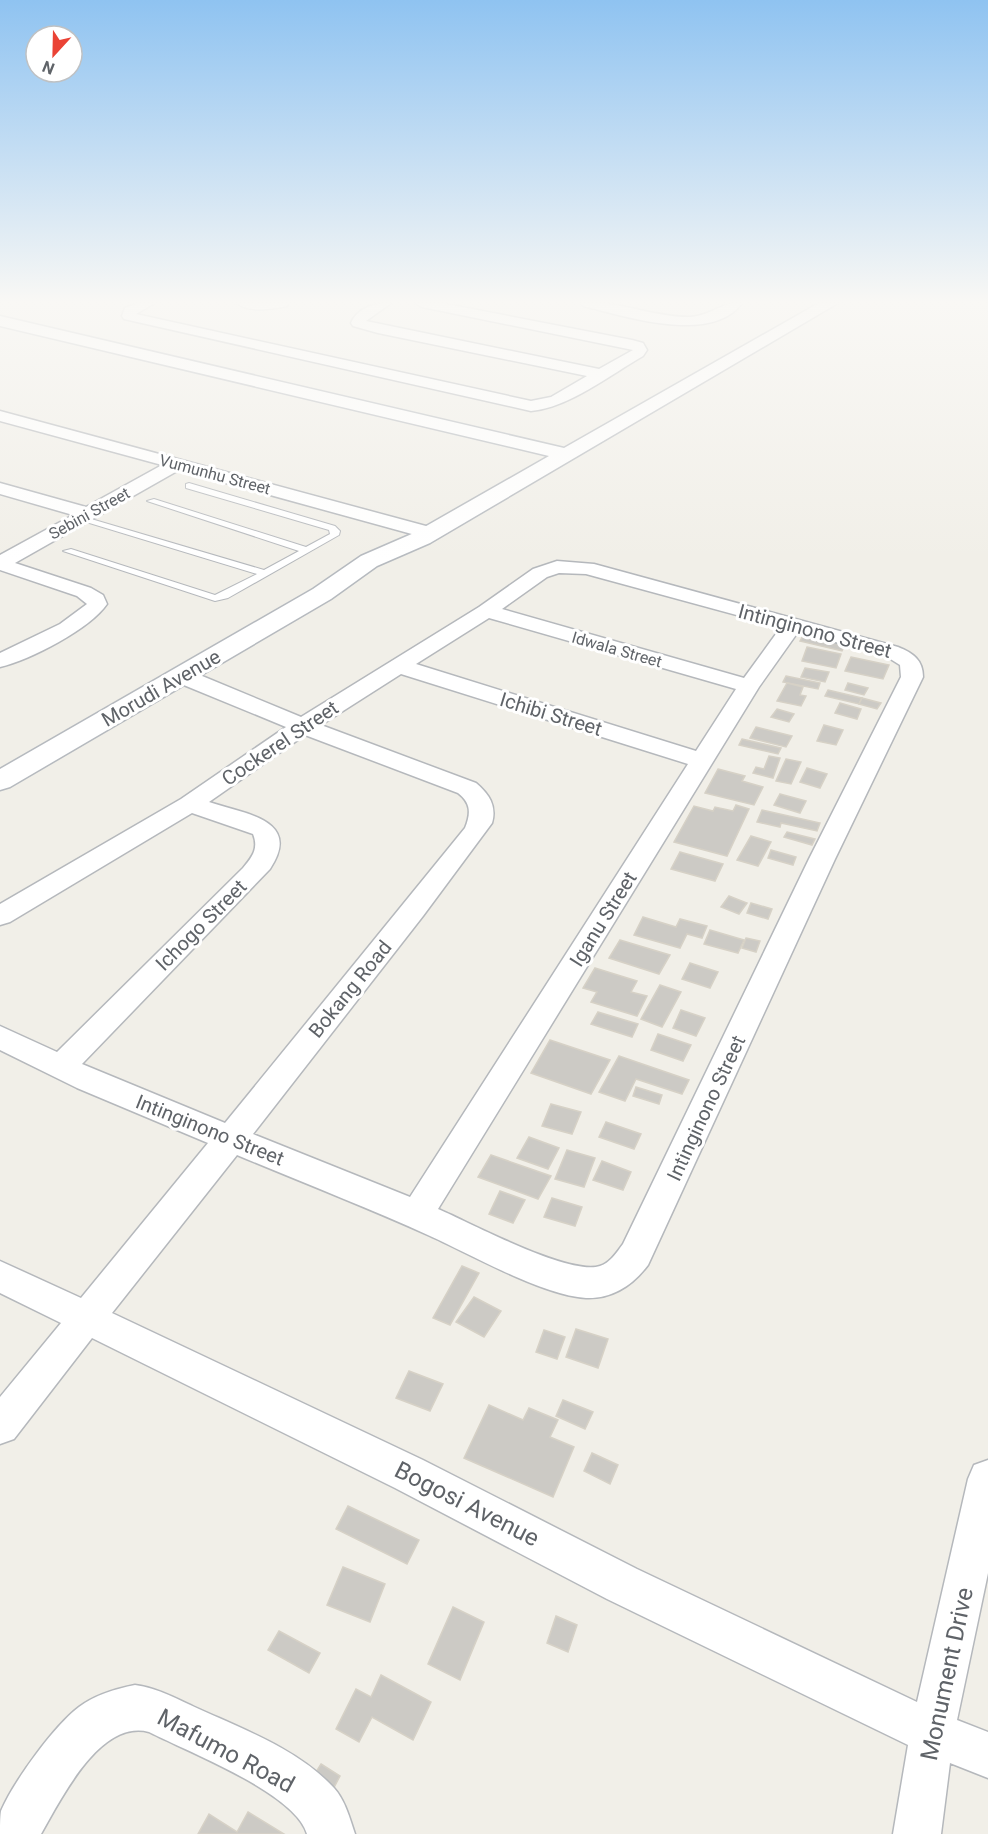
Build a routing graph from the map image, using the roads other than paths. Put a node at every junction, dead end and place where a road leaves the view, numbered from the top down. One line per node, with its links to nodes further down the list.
1 (288, 389): 6 (street)
2 (451, 389): 3 (street)
3 (574, 389)
4 (680, 389): 6 (street, Morudi Avenue)
5 (0, 416): 7 (street, Vumunhu Street)
6 (566, 454): 12 (street, Morudi Avenue)
7 (179, 463): 11 (street, Sebini Street); 12 (street, Vumunhu Street)
8 (189, 486): 13 (lane)
9 (0, 488): 11 (street)
10 (151, 501): 13 (lane)
11 (82, 516): 15 (street, Sebini Street); 17 (lane)
12 (426, 535): 22 (street, Morudi Avenue)
13 (307, 550): 17 (lane)
14 (68, 551): 17 (lane)
15 (0, 564): 20 (street)
16 (557, 567): 18 (street, Cockerel Street); 19 (street, Intinginono Street)
17 (265, 573)
18 (486, 611): 21 (street, Cockerel Street); 23 (street, Idwala Street)
19 (793, 625): 23 (street, Iganu Street); 32 (street, Intinginono Street)
20 (0, 661)
21 (399, 666): 24 (street, Cockerel Street); 25 (street, Ichibi Street)
22 (182, 676): 24 (street, Bokang Road); 26 (street, Morudi Avenue)
23 (749, 686): 25 (street, Iganu Street)
24 (303, 726): 27 (street, Cockerel Street); 31 (street, Bokang Road)
25 (703, 761): 32 (street, Iganu Street)
26 (0, 781)
27 (190, 804): 28 (street, Cockerel Street); 30 (street, Ichogo Street)
28 (0, 916)
29 (0, 1037): 30 (street, Intinginono Street)
30 (60, 1067): 31 (street, Intinginono Street)
31 (231, 1138): 32 (street, Intinginono Street); 34 (street, Bokang Road)
32 (417, 1215)
33 (0, 1276): 34 (street, Bogosi Avenue)
34 (86, 1318): 35 (street, Bokang Road); 37 (street, Bogosi Avenue)
35 (0, 1426)
36 (988, 1479): 37 (street, Monument Drive)
37 (933, 1733): 38 (street, Bogosi Avenue); 41 (street, Monument Drive)
38 (988, 1755)
39 (14, 1834): 40 (street, Mafumo Road)
40 (331, 1834)
41 (917, 1834)

